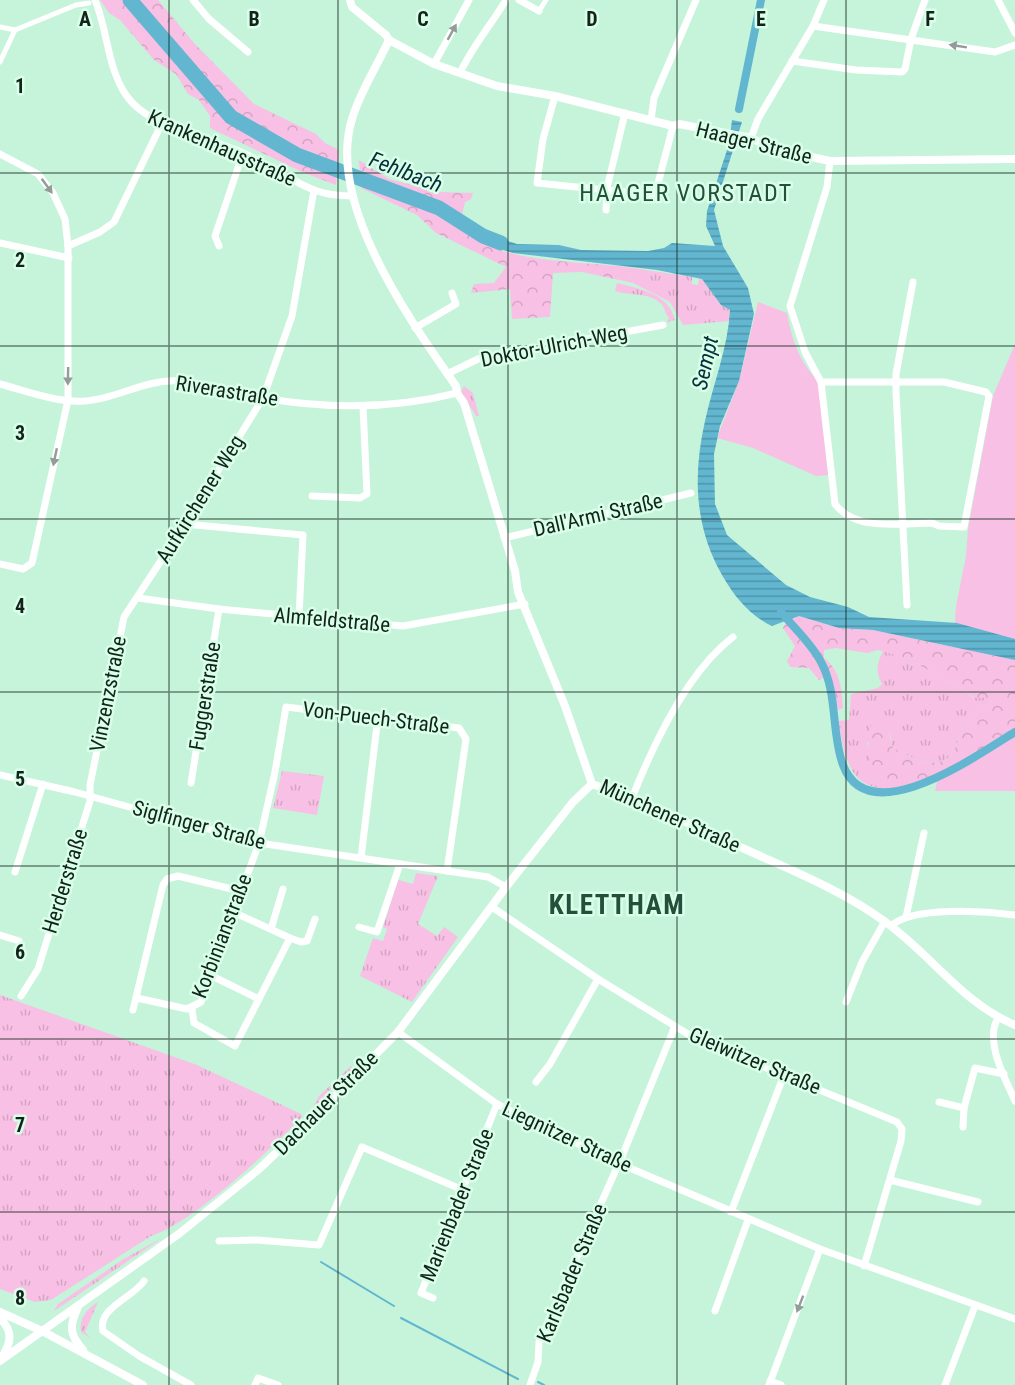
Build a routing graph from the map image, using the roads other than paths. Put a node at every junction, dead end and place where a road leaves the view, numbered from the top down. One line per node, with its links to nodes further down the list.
1 (193, 0): 20 (street)
2 (350, 0): 18 (street, Haager Straße)
3 (469, 0): 23 (street, one-way to 3)
4 (506, 0): 24 (street)
5 (519, 0): 12 (street)
6 (546, 0): 12 (street)
7 (696, 0): 27 (street)
8 (824, 0): 13 (street)
9 (925, 0): 17 (street)
10 (998, 0): 16 (street)
11 (92, 1): 15 (street); 28 (street, Krankenhausstraße)
12 (539, 11)
13 (813, 26): 17 (street); 21 (street)
14 (0, 27): 15 (street)
15 (15, 30): 22 (street)
16 (1015, 33)
17 (911, 39): 19 (street, one-way to 17); 21 (street)
18 (388, 40): 23 (street, Haager Straße); 37 (street, Münchener Straße)
19 (1015, 45)
20 (248, 52)
21 (792, 61): 30 (street)
22 (0, 62)
23 (434, 64): 24 (street, Haager Straße)
24 (460, 73): 25 (street, Haager Straße)
25 (555, 96): 26 (street, Haager Straße); 35 (street)
26 (625, 113): 27 (street, Haager Straße); 35 (street)
27 (651, 120): 29 (street, Haager Straße)
28 (162, 123): 31 (street, Krankenhausstraße); 40 (street)
29 (673, 126): 30 (street, Haager Straße); 35 (street)
30 (751, 138): 34 (street, Haager Straße)
31 (243, 153): 36 (street, Krankenhausstraße); 41 (street)
32 (0, 154): 40 (street, one-way to 40)
33 (1015, 159): 34 (street, Haager Straße)
34 (830, 161): 48 (street)
35 (607, 188): 38 (street)
36 (314, 190): 37 (street, Krankenhausstraße); 52 (street, Aufkirchener Weg)
37 (353, 196): 46 (street, Münchener Straße)
38 (606, 210)
39 (0, 243): 42 (street)
40 (68, 246): 42 (street)
41 (219, 246)
42 (69, 258): 53 (street, one-way to 53)
43 (913, 282): 49 (street)
44 (452, 293): 46 (street)
45 (663, 325): 47 (street, Doktor-Ulrich-Weg)
46 (415, 328): 47 (street, Münchener Straße)
47 (447, 374): 51 (street, Münchener Straße)
48 (821, 382): 49 (street); 57 (street)
49 (897, 382): 57 (street); 57 (street)
50 (0, 384): 53 (street, Riverastraße)
51 (457, 393): 54 (street, Riverastraße); 59 (street, Münchener Straße)
52 (263, 398): 53 (street, Riverastraße); 54 (street, Riverastraße); 58 (street, Aufkirchener Weg)
53 (68, 400): 60 (street, one-way to 60)
54 (363, 406): 56 (street)
55 (691, 493): 59 (street, Dall'Armi Straße)
56 (312, 496)
57 (902, 523): 63 (street)
58 (185, 525): 61 (street, Aufkirchener Weg); 65 (street)
59 (504, 538): 62 (street, Münchener Straße)
60 (0, 564)
61 (138, 598): 64 (street, Almfeldstraße); 72 (street, Vinzenzstraße)
62 (525, 604): 65 (street, Almfeldstraße); 71 (street, Münchener Straße)
63 (907, 605)
64 (219, 609): 65 (street, Almfeldstraße); 69 (street, Fuggerstraße)
65 (299, 616)
66 (733, 637): 73 (street)
67 (378, 717): 75 (street, Von-Puech-Straße); 76 (street); 78 (street, Von-Puech-Straße)
68 (0, 775): 70 (street, Siglfinger Straße)
69 (191, 783)
70 (43, 784): 72 (street, Siglfinger Straße); 79 (street)
71 (592, 784): 73 (street, Münchener Straße); 80 (street, Dachauer Straße)
72 (90, 796): 75 (street, Siglfinger Straße); 96 (street, Herderstraße)
73 (632, 798): 88 (street, Münchener Straße)
74 (924, 833): 86 (street)
75 (259, 843): 76 (street, Siglfinger Straße); 82 (street, Korbinianstraße)
76 (361, 858): 77 (street, Siglfinger Straße)
77 (400, 864): 78 (street, Siglfinger Straße); 89 (street)
78 (447, 871): 80 (street, Siglfinger Straße)
79 (15, 872)
80 (506, 887): 83 (street, Dachauer Straße)
81 (283, 889): 90 (street)
82 (240, 891): 84 (street, Korbinianstraße); 97 (street)
83 (492, 907): 95 (street, Gleiwitzer Straße); 105 (street, Dachauer Straße)
84 (233, 912): 90 (street); 94 (street, Korbinianstraße)
85 (1015, 915): 86 (street)
86 (906, 917): 88 (street)
87 (315, 919): 92 (street)
88 (888, 923): 99 (street); 102 (street, Münchener Straße)
89 (359, 927)
90 (271, 929): 92 (street)
91 (0, 935): 93 (street)
92 (290, 938): 98 (street)
93 (19, 941)
94 (210, 975): 98 (street); 100 (street, Korbinianstraße)
95 (598, 979): 104 (street, Gleiwitzer Straße); 108 (street)
96 (21, 996)
97 (136, 998): 100 (street, Korbinianstraße); 101 (street)
98 (259, 999): 100 (street)
99 (846, 1002)
100 (192, 1009)
101 (133, 1010)
102 (998, 1018): 103 (street, Münchener Straße); 106 (street)
103 (1015, 1025)
104 (675, 1026): 107 (street, Gleiwitzer Straße); 114 (street, Karlsbader Straße)
105 (398, 1032): 111 (street, Liegnitzer Straße); 125 (street, Dachauer Straße)
106 (1004, 1074): 109 (street); 112 (street)
107 (784, 1075): 115 (street, Gleiwitzer Straße); 118 (street)
108 (536, 1082)
109 (1015, 1101)
110 (939, 1102): 112 (street)
111 (497, 1104): 114 (street, Liegnitzer Straße); 116 (street, Marienbader Straße)
112 (964, 1108): 113 (street)
113 (963, 1127)
114 (619, 1163): 118 (street, Liegnitzer Straße); 139 (street, Karlsbader Straße)
115 (890, 1180): 117 (street); 122 (street, Gleiwitzer Straße)
116 (463, 1190): 120 (street); 124 (street, Marienbader Straße)
117 (978, 1202)
118 (731, 1212): 119 (street, Liegnitzer Straße)
119 (748, 1220): 121 (street, Liegnitzer Straße); 127 (street)
120 (219, 1241)
121 (820, 1249): 122 (street, Liegnitzer Straße); 134 (street, one-way to 134)
122 (864, 1266): 126 (street, Liegnitzer Straße)
123 (144, 1281): 136 (street)
124 (433, 1298)
125 (80, 1304): 131 (street, Dachauer Straße); 132 (street)
126 (975, 1306): 130 (street, Liegnitzer Straße); 141 (street)
127 (715, 1311)
128 (0, 1312): 131 (street)
129 (0, 1318): 133 (street)
130 (1015, 1319)
131 (42, 1331): 132 (street); 133 (street, Dachauer Straße)
132 (86, 1353): 135 (street)
133 (0, 1361)
134 (770, 1383): 140 (street)
135 (143, 1385)
136 (191, 1385)
137 (255, 1385): 138 (street)
138 (278, 1385)
139 (530, 1385)
140 (781, 1385)
141 (945, 1385)

